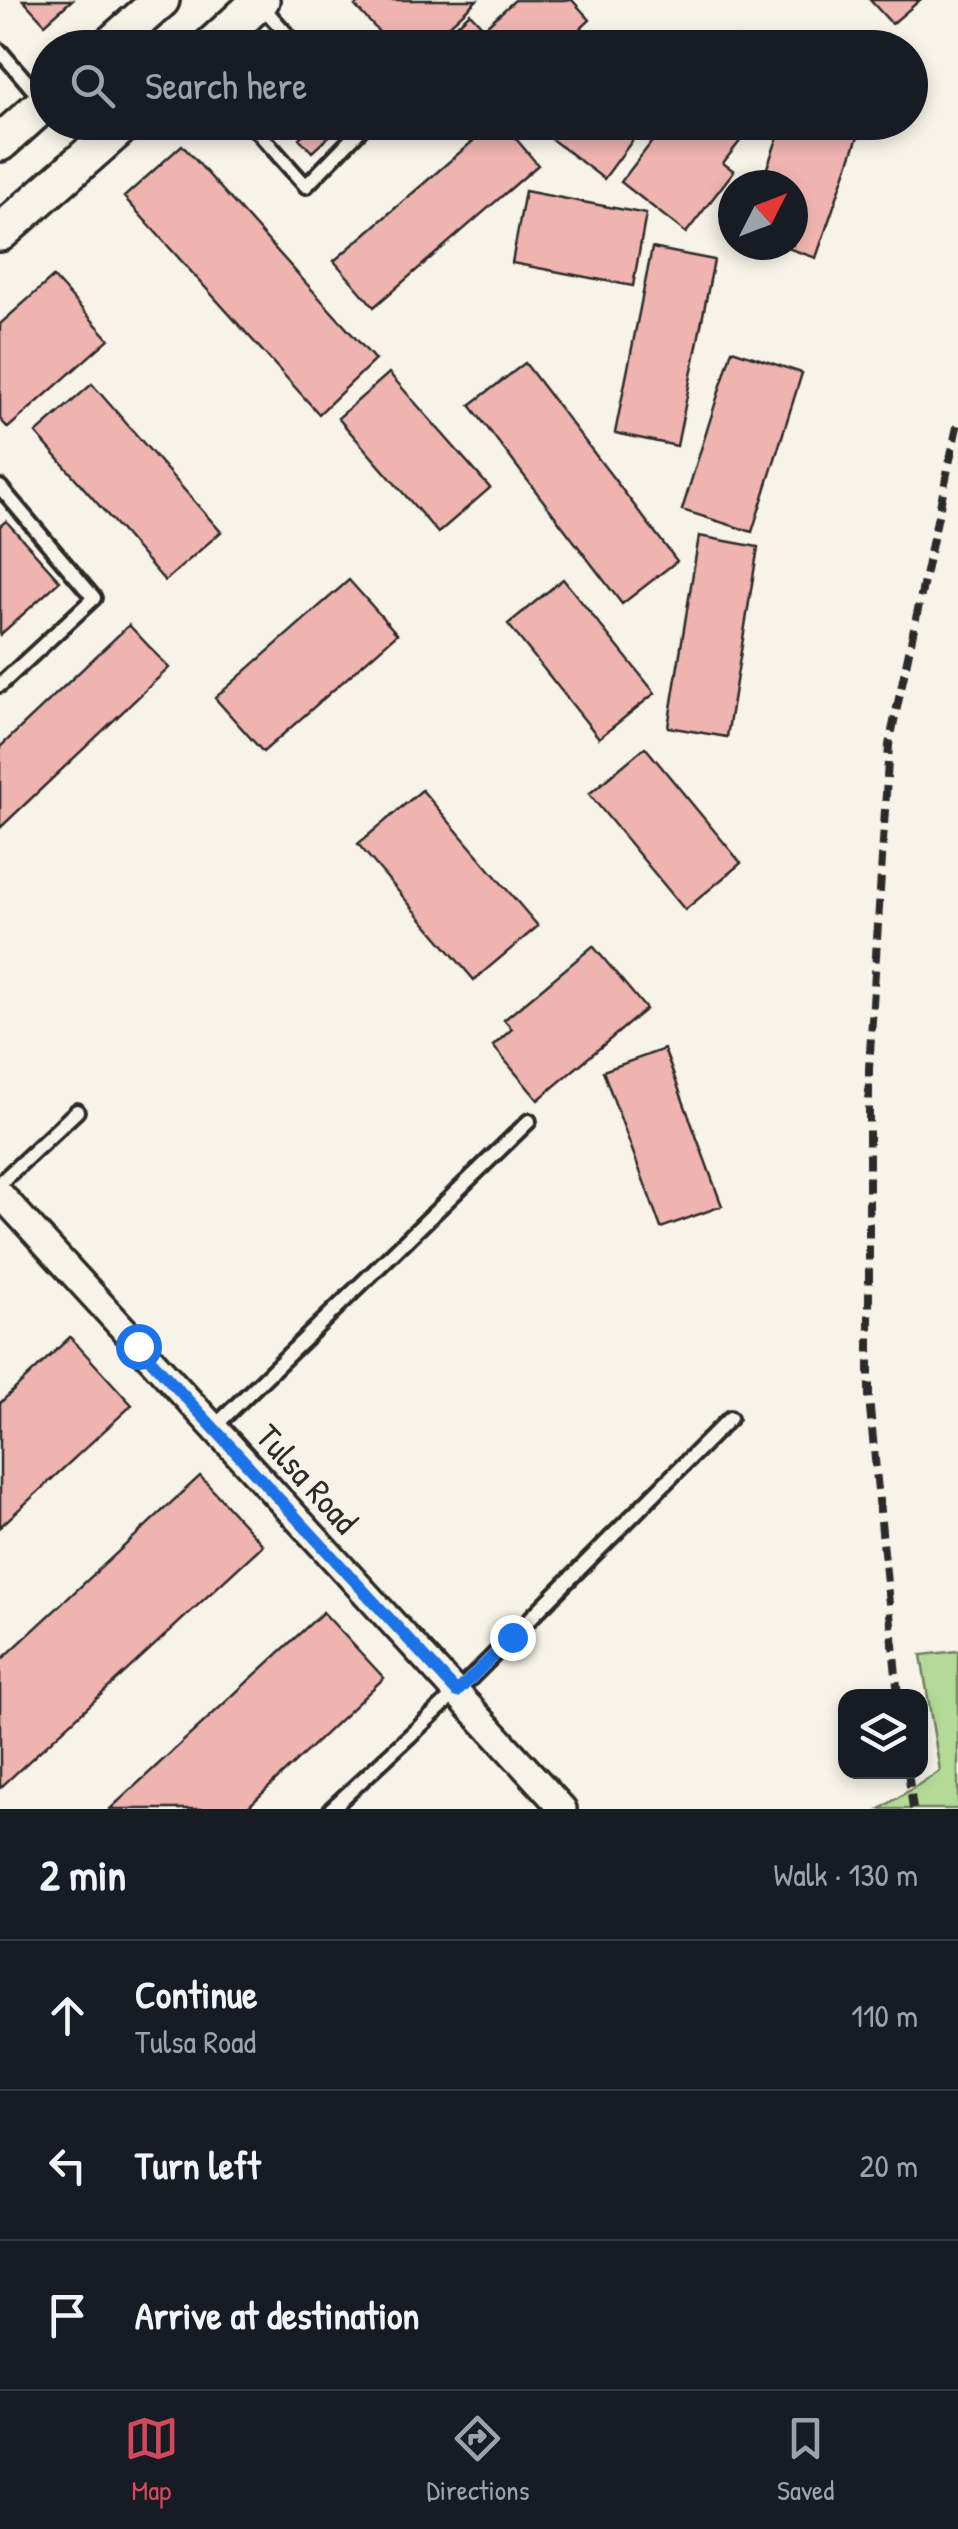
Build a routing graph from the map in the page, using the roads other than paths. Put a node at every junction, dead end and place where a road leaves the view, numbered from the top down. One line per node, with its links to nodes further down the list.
1 (161, 0): 3 (main road)
2 (260, 1): 4 (main road); 5 (lane)
3 (127, 30)
4 (229, 30)
5 (284, 30)
6 (0, 51): 7 (lane)
7 (30, 84)
8 (30, 116): 12 (main road)
9 (106, 140): 13 (main road)
10 (264, 140): 11 (lane)
11 (351, 140)
12 (0, 143)
13 (0, 233)
14 (0, 487): 15 (lane)
15 (0, 685)
16 (77, 1111): 18 (lane)
17 (529, 1121): 21 (lane)
18 (0, 1183)
19 (0, 1194): 21 (street, Tulsa Road)
20 (730, 1418): 22 (lane)
21 (213, 1428): 22 (street, Tulsa Road)
22 (457, 1692): 23 (lane); 24 (street, Tulsa Road)
23 (331, 1809)
24 (564, 1809)

